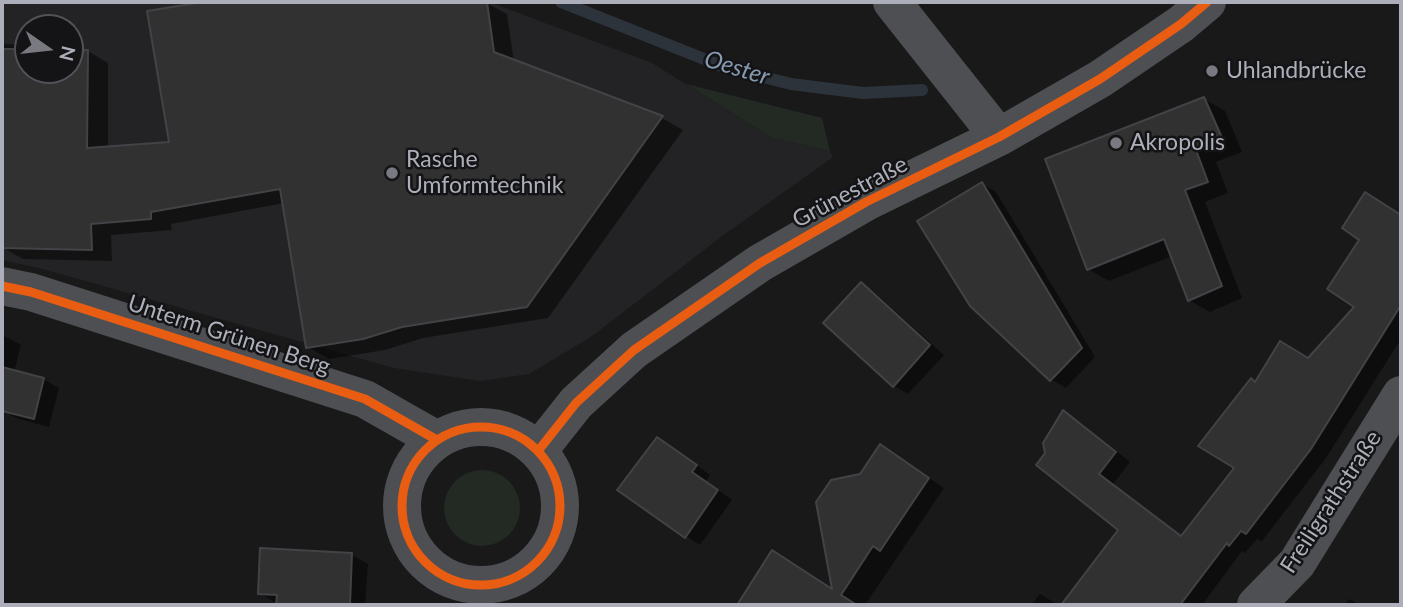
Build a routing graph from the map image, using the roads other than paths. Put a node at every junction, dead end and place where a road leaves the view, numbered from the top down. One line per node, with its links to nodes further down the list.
1 (892, 2): 3 (street)
2 (1208, 2): 3 (street, Grünestraße)
3 (999, 137): 7 (street, Grünestraße)
4 (2, 286): 6 (street, Unterm Grünen Berg)
5 (1401, 395): 10 (street, Freiligrathstraße)
6 (437, 440): 7 (street); 9 (street)
7 (538, 451): 8 (street)
8 (524, 590): 9 (street)
9 (451, 593)
10 (1256, 605)

